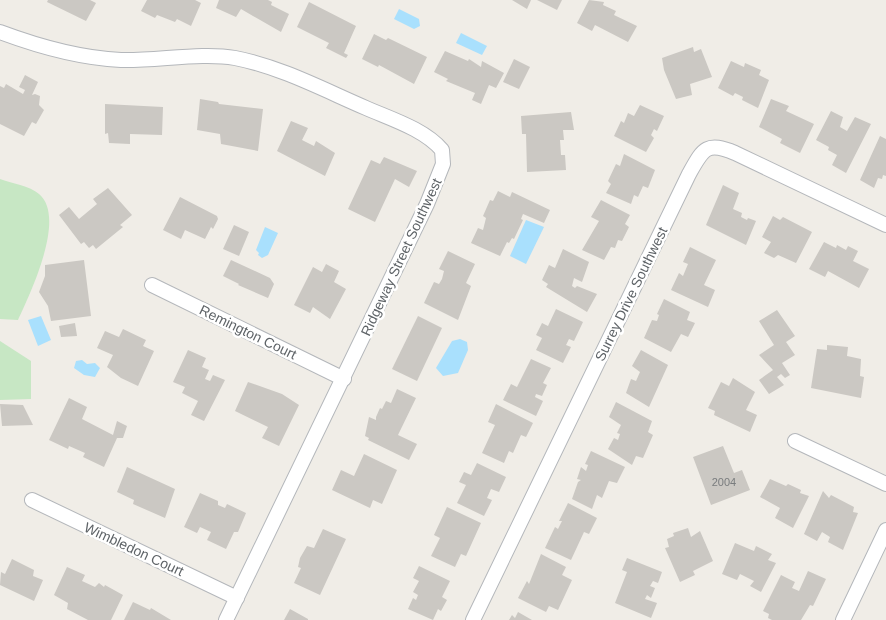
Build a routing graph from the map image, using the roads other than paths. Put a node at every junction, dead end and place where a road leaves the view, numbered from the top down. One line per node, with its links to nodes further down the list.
1 (0, 32): 4 (street, Ridgeway Street Southwest)
2 (886, 225): 11 (street, Surrey Drive Southwest)
3 (152, 285): 4 (street, Remington Court)
4 (344, 378): 9 (street, Ridgeway Street Southwest)
5 (795, 441): 6 (street)
6 (886, 484)
7 (32, 500): 9 (street, Wimbledon Court)
8 (886, 530): 12 (street)
9 (237, 598): 10 (street, Ridgeway Street Southwest)
10 (226, 620)
11 (474, 620)
12 (843, 620)

